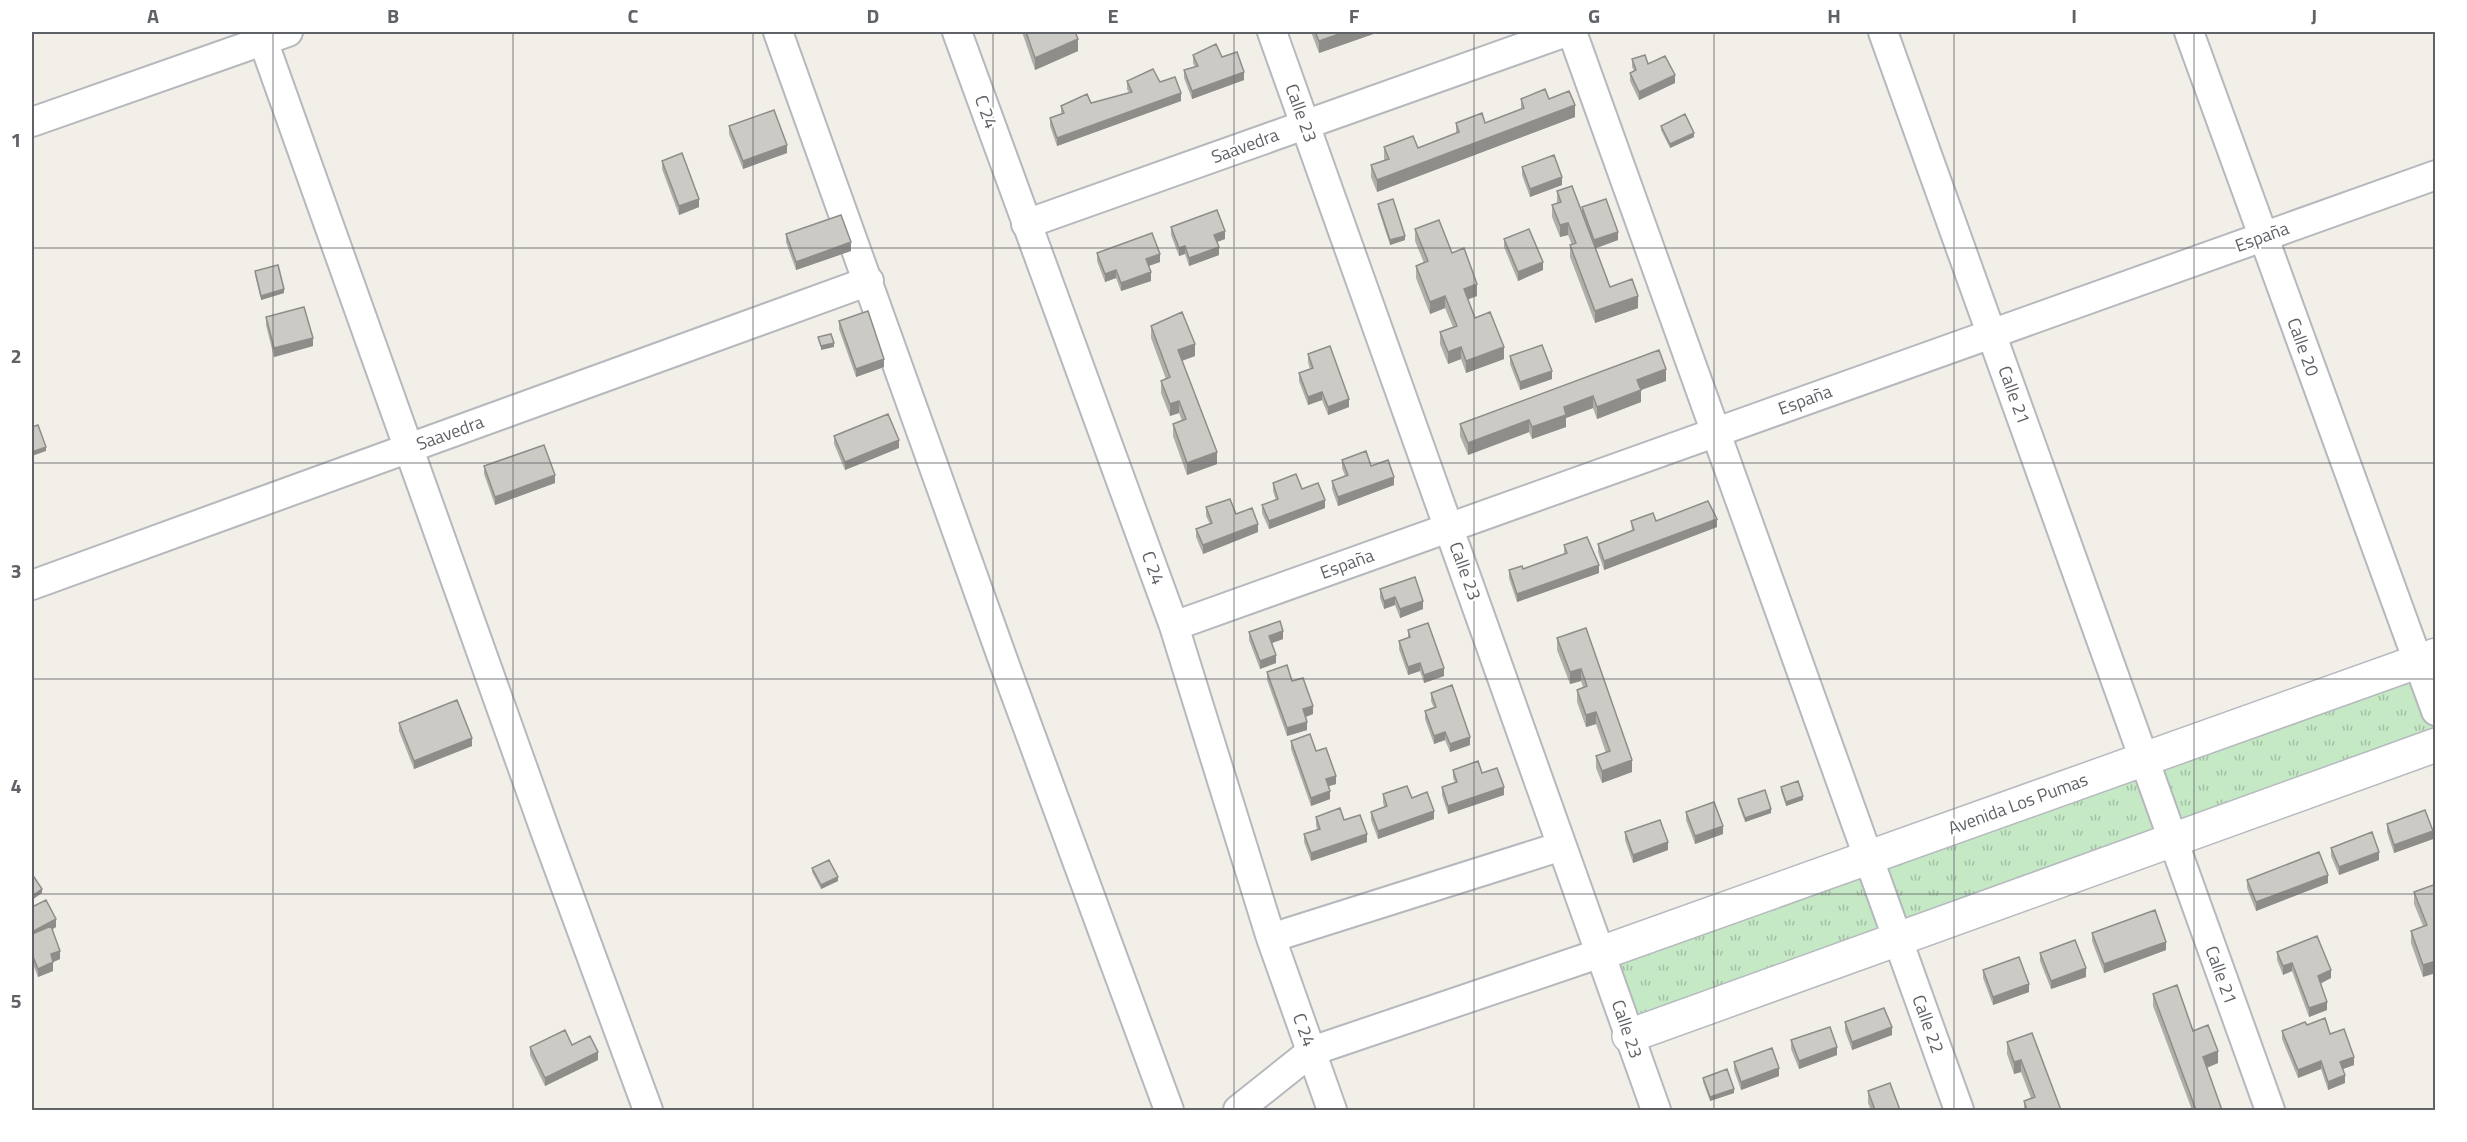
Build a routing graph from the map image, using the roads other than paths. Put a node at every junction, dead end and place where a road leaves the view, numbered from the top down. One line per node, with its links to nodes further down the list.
1 (777, 32): 14 (street)
2 (957, 32): 12 (street, C 24)
3 (1272, 32): 10 (street, Calle 23)
4 (1566, 32): 10 (street, Saavedra)
5 (1572, 32): 16 (street, Calle 22)
6 (1884, 32): 15 (street, Calle 21)
7 (2189, 32): 13 (street, Calle 20)
8 (270, 34): 9 (street); 17 (street)
9 (32, 122)
10 (1305, 124): 12 (street, Saavedra); 18 (street, Calle 23)
11 (2436, 175): 13 (street, España)
12 (1026, 224): 20 (street, C 24)
13 (2263, 237): 15 (street, España); 21 (street, Calle 20)
14 (869, 281): 17 (street, Saavedra); 34 (street)
15 (1992, 333): 16 (street, España); 24 (street, Calle 21)
16 (1716, 432): 18 (street, España); 27 (street, Calle 22)
17 (409, 448): 19 (street, Saavedra); 33 (street)
18 (1449, 527): 20 (street, España); 26 (street, Calle 23)
19 (32, 585)
20 (1174, 626): 28 (street, C 24)
21 (2426, 658): 22 (street, Calle 20); 24 (main road, Avenida Los Pumas)
22 (2436, 711)
23 (2436, 745): 25 (main road)
24 (2144, 759): 25 (street, Calle 21); 27 (main road, Avenida Los Pumas)
25 (2173, 839): 29 (main road); 39 (street, Calle 21)
26 (1562, 846): 28 (street); 30 (street, Calle 23)
27 (1868, 857): 29 (street, Calle 22); 30 (main road, Avenida Los Pumas)
28 (1271, 938): 32 (street, C 24)
29 (1897, 938): 31 (main road); 38 (street, Calle 22)
30 (1601, 952): 31 (street, Calle 23); 32 (street)
31 (1629, 1036): 37 (street, Calle 23)
32 (1312, 1051): 35 (street); 36 (street, C 24)
33 (648, 1110)
34 (1169, 1110)
35 (1238, 1110)
36 (1332, 1110)
37 (1656, 1110)
38 (1959, 1110)
39 (2270, 1110)

